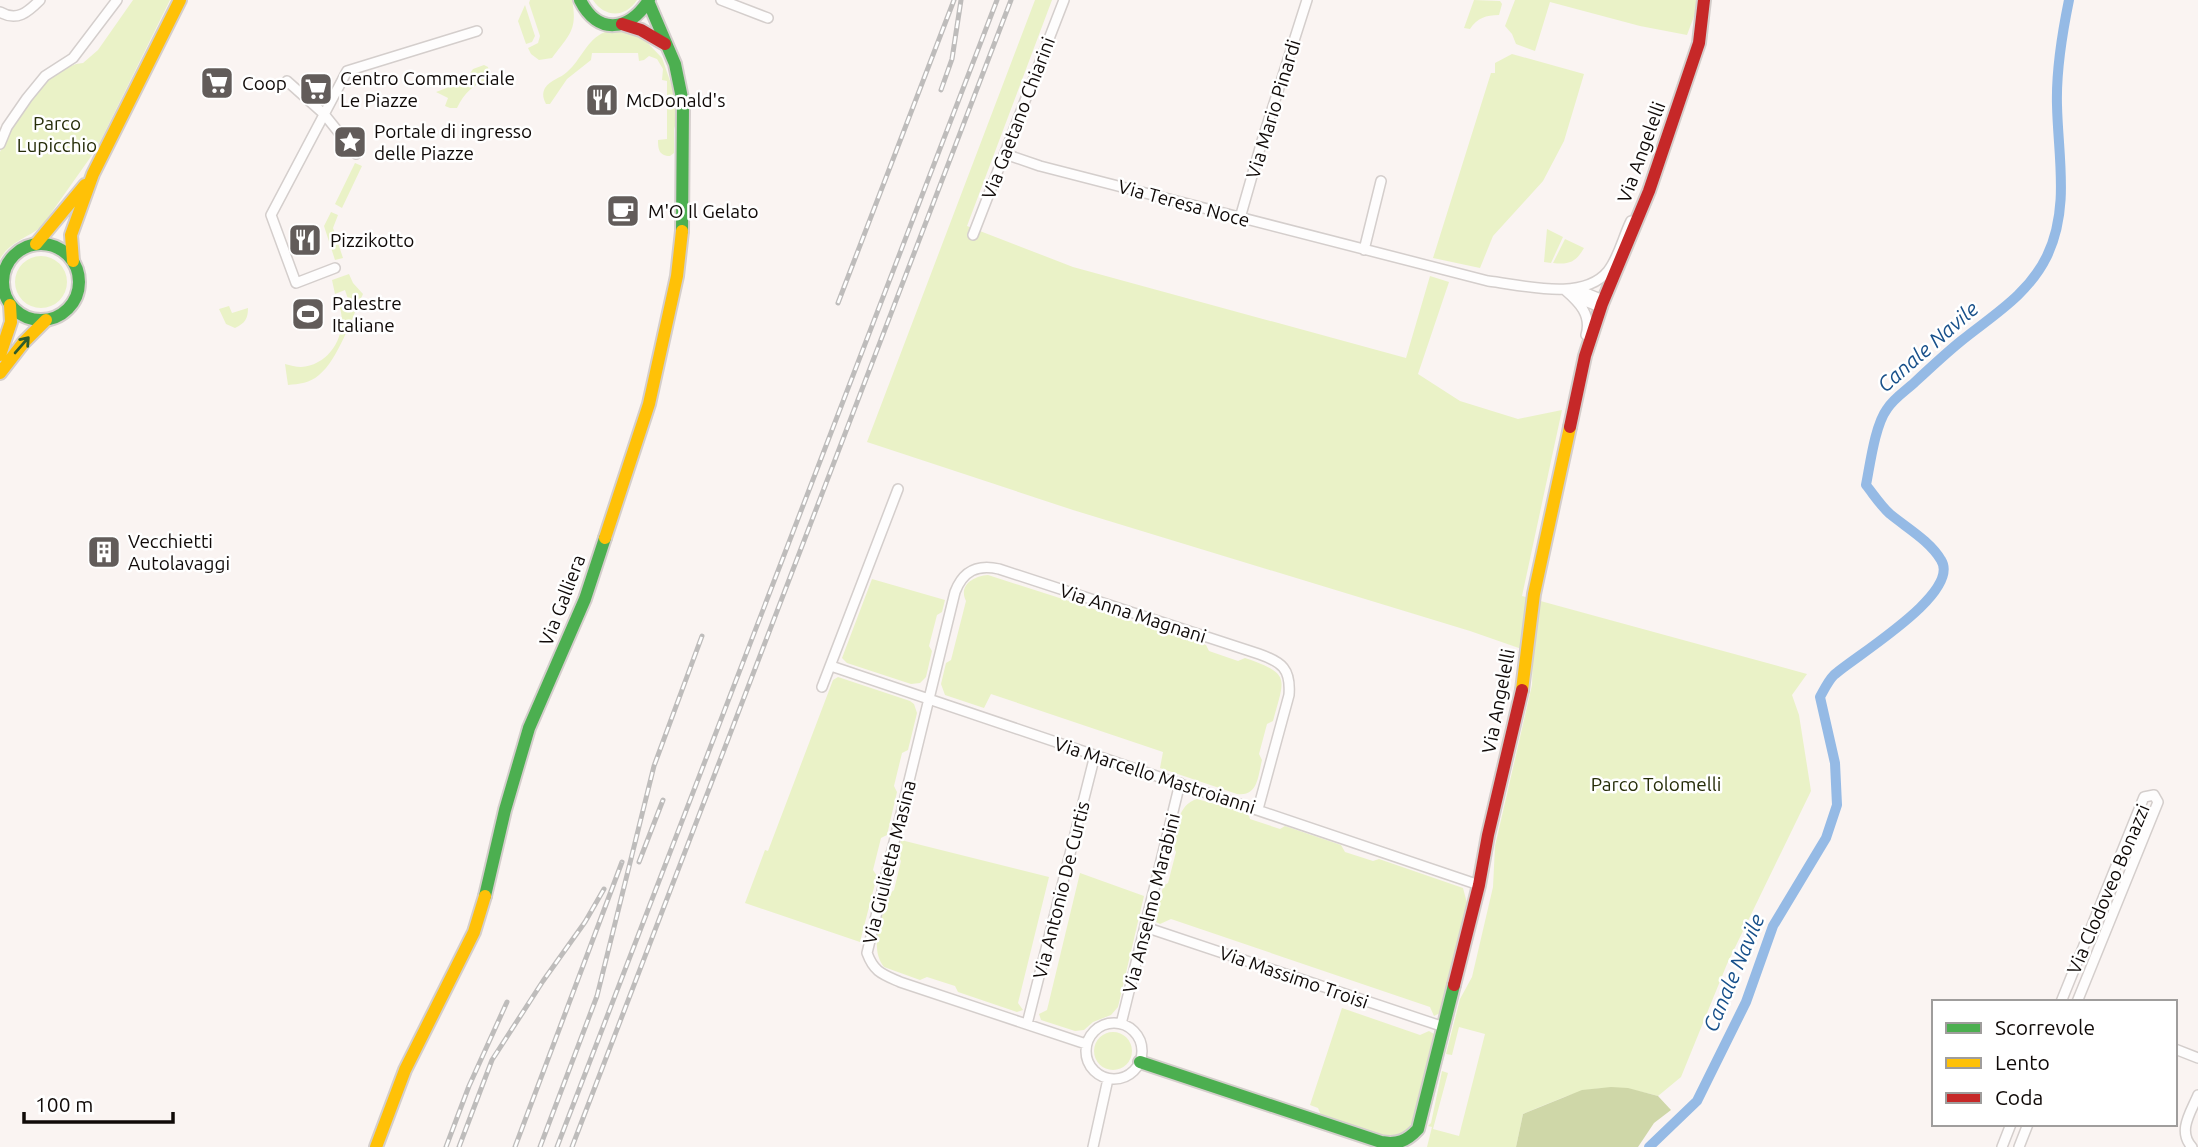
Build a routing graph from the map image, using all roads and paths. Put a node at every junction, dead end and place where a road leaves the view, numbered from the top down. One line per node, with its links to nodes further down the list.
1 (40, 0): 10 (street)
2 (117, 0): 17 (street)
3 (180, 0): 20 (street)
4 (580, 0): 12 (street)
5 (721, 0): 11 (street)
6 (1064, 0): 19 (street, Via Gaetano Chiarini)
7 (1307, 0): 23 (street, Via Mario Pinardi)
8 (1704, 0): 22 (street, Via Angelelli)
9 (649, 1): 12 (street); 14 (street, Via Galliera)
10 (0, 12)
11 (768, 18)
12 (622, 24): 14 (street)
13 (477, 31): 16 (street)
14 (666, 45): 58 (street, Via Galliera)
15 (286, 81): 16 (street)
16 (324, 114): 18 (street); 28 (street)
17 (0, 144)
18 (356, 154)
19 (1005, 154): 23 (street, Via Teresa Noce); 24 (street, Via Gaetano Chiarini)
20 (93, 174): 25 (street); 27 (street)
21 (1381, 181): 26 (street)
22 (1646, 201): 29 (street); 30 (street, Via Angelelli)
23 (1240, 218): 26 (street, Via Teresa Noce)
24 (973, 235)
25 (36, 244): 27 (street); 31 (street)
26 (1364, 250): 29 (street, Via Teresa Noce)
27 (73, 261): 32 (street)
28 (335, 268)
29 (1571, 291): 30 (street); 35 (street)
30 (1602, 304): 35 (street, Via Angelelli)
31 (10, 305): 32 (street); 33 (street)
32 (46, 320): 34 (street, one-way to 32)
33 (0, 355)
34 (0, 373)
35 (1580, 378): 43 (street, Via Angelelli)
36 (898, 489): 37 (street)
37 (831, 666): 38 (street); 39 (street, Via Marcello Mastroianni)
38 (822, 687)
39 (929, 699): 40 (street, Via Marcello Mastroianni); 42 (street, Via Anna Magnani); 47 (street, Via Giulietta Masina)
40 (1095, 755): 41 (street, Via Marcello Mastroianni); 47 (street, Via Antonio De Curtis)
41 (1180, 783): 42 (street, Via Marcello Mastroianni); 44 (street, Via Anselmo Marabini)
42 (1258, 809): 43 (street, Via Marcello Mastroianni)
43 (1479, 885): 49 (street, Via Angelelli)
44 (1145, 927): 48 (street, Via Anselmo Marabini); 49 (street, Via Massimo Troisi)
45 (2062, 1000): 46 (street, Via Clodoveo Bonazzi)
46 (2078, 1000)
47 (1027, 1024): 50 (street, Via Giulietta Masina)
48 (1121, 1024): 50 (street); 53 (street)
49 (1444, 1027): 53 (street, Via Angelelli)
50 (1086, 1044): 54 (street)
51 (2177, 1050): 52 (street)
52 (2198, 1058)
53 (1140, 1062): 54 (street)
54 (1108, 1079): 59 (street)
55 (2198, 1095): 62 (street)
56 (2010, 1126): 60 (street)
57 (2027, 1126): 61 (street)
58 (376, 1147)
59 (1093, 1147)
60 (2002, 1147)
61 (2019, 1147)
62 (2192, 1147)

